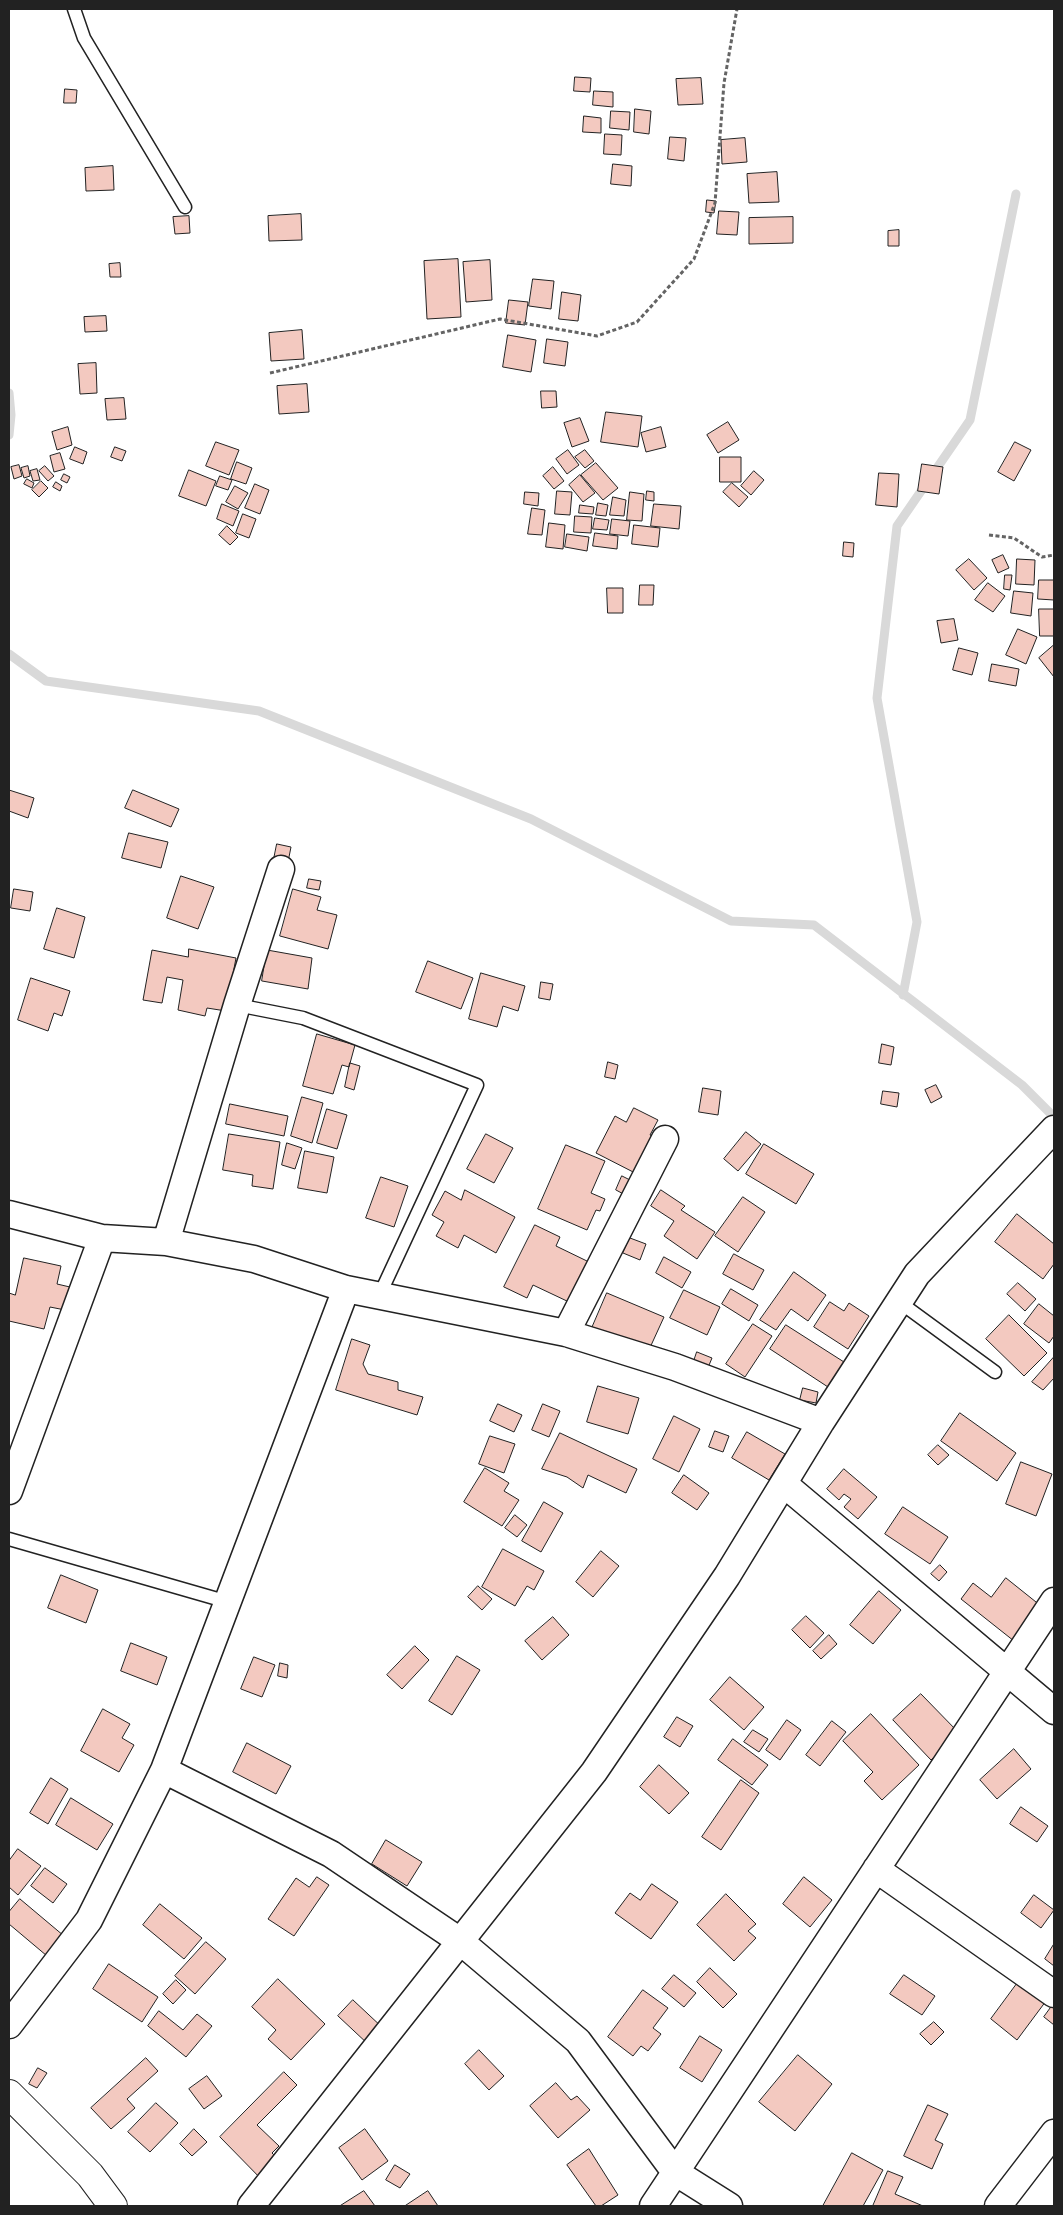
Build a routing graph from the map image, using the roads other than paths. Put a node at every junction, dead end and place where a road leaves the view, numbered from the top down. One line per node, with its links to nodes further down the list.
1 (74, 9): 2 (lane)
2 (185, 207)
3 (281, 869): 4 (street)
4 (237, 1005): 9 (street); 11 (lane)
5 (1054, 1129): 12 (street)
6 (665, 1138): 13 (street)
7 (9, 1214): 8 (street)
8 (102, 1238): 9 (street); 17 (street)
9 (166, 1242): 10 (street)
10 (346, 1288): 11 (street); 20 (street)
11 (380, 1294): 13 (street)
12 (898, 1301): 14 (lane); 15 (street)
13 (566, 1333): 15 (street)
14 (995, 1372)
15 (821, 1422): 16 (street)
16 (784, 1484): 21 (street); 25 (street)
17 (9, 1490)
18 (9, 1539): 20 (lane)
19 (1054, 1601): 21 (street)
20 (228, 1602): 23 (street)
21 (1007, 1673): 22 (street); 24 (street)
22 (1054, 1712)
23 (164, 1770): 25 (street); 27 (street)
24 (876, 1869): 26 (street); 30 (street)
25 (460, 1941): 30 (street); 32 (street)
26 (1054, 1994)
27 (9, 2025)
28 (9, 2094): 31 (street)
29 (1054, 2133): 35 (street)
30 (675, 2172): 33 (street); 34 (street)
31 (113, 2206)
32 (250, 2206)
33 (653, 2206)
34 (729, 2206)
35 (998, 2206)

